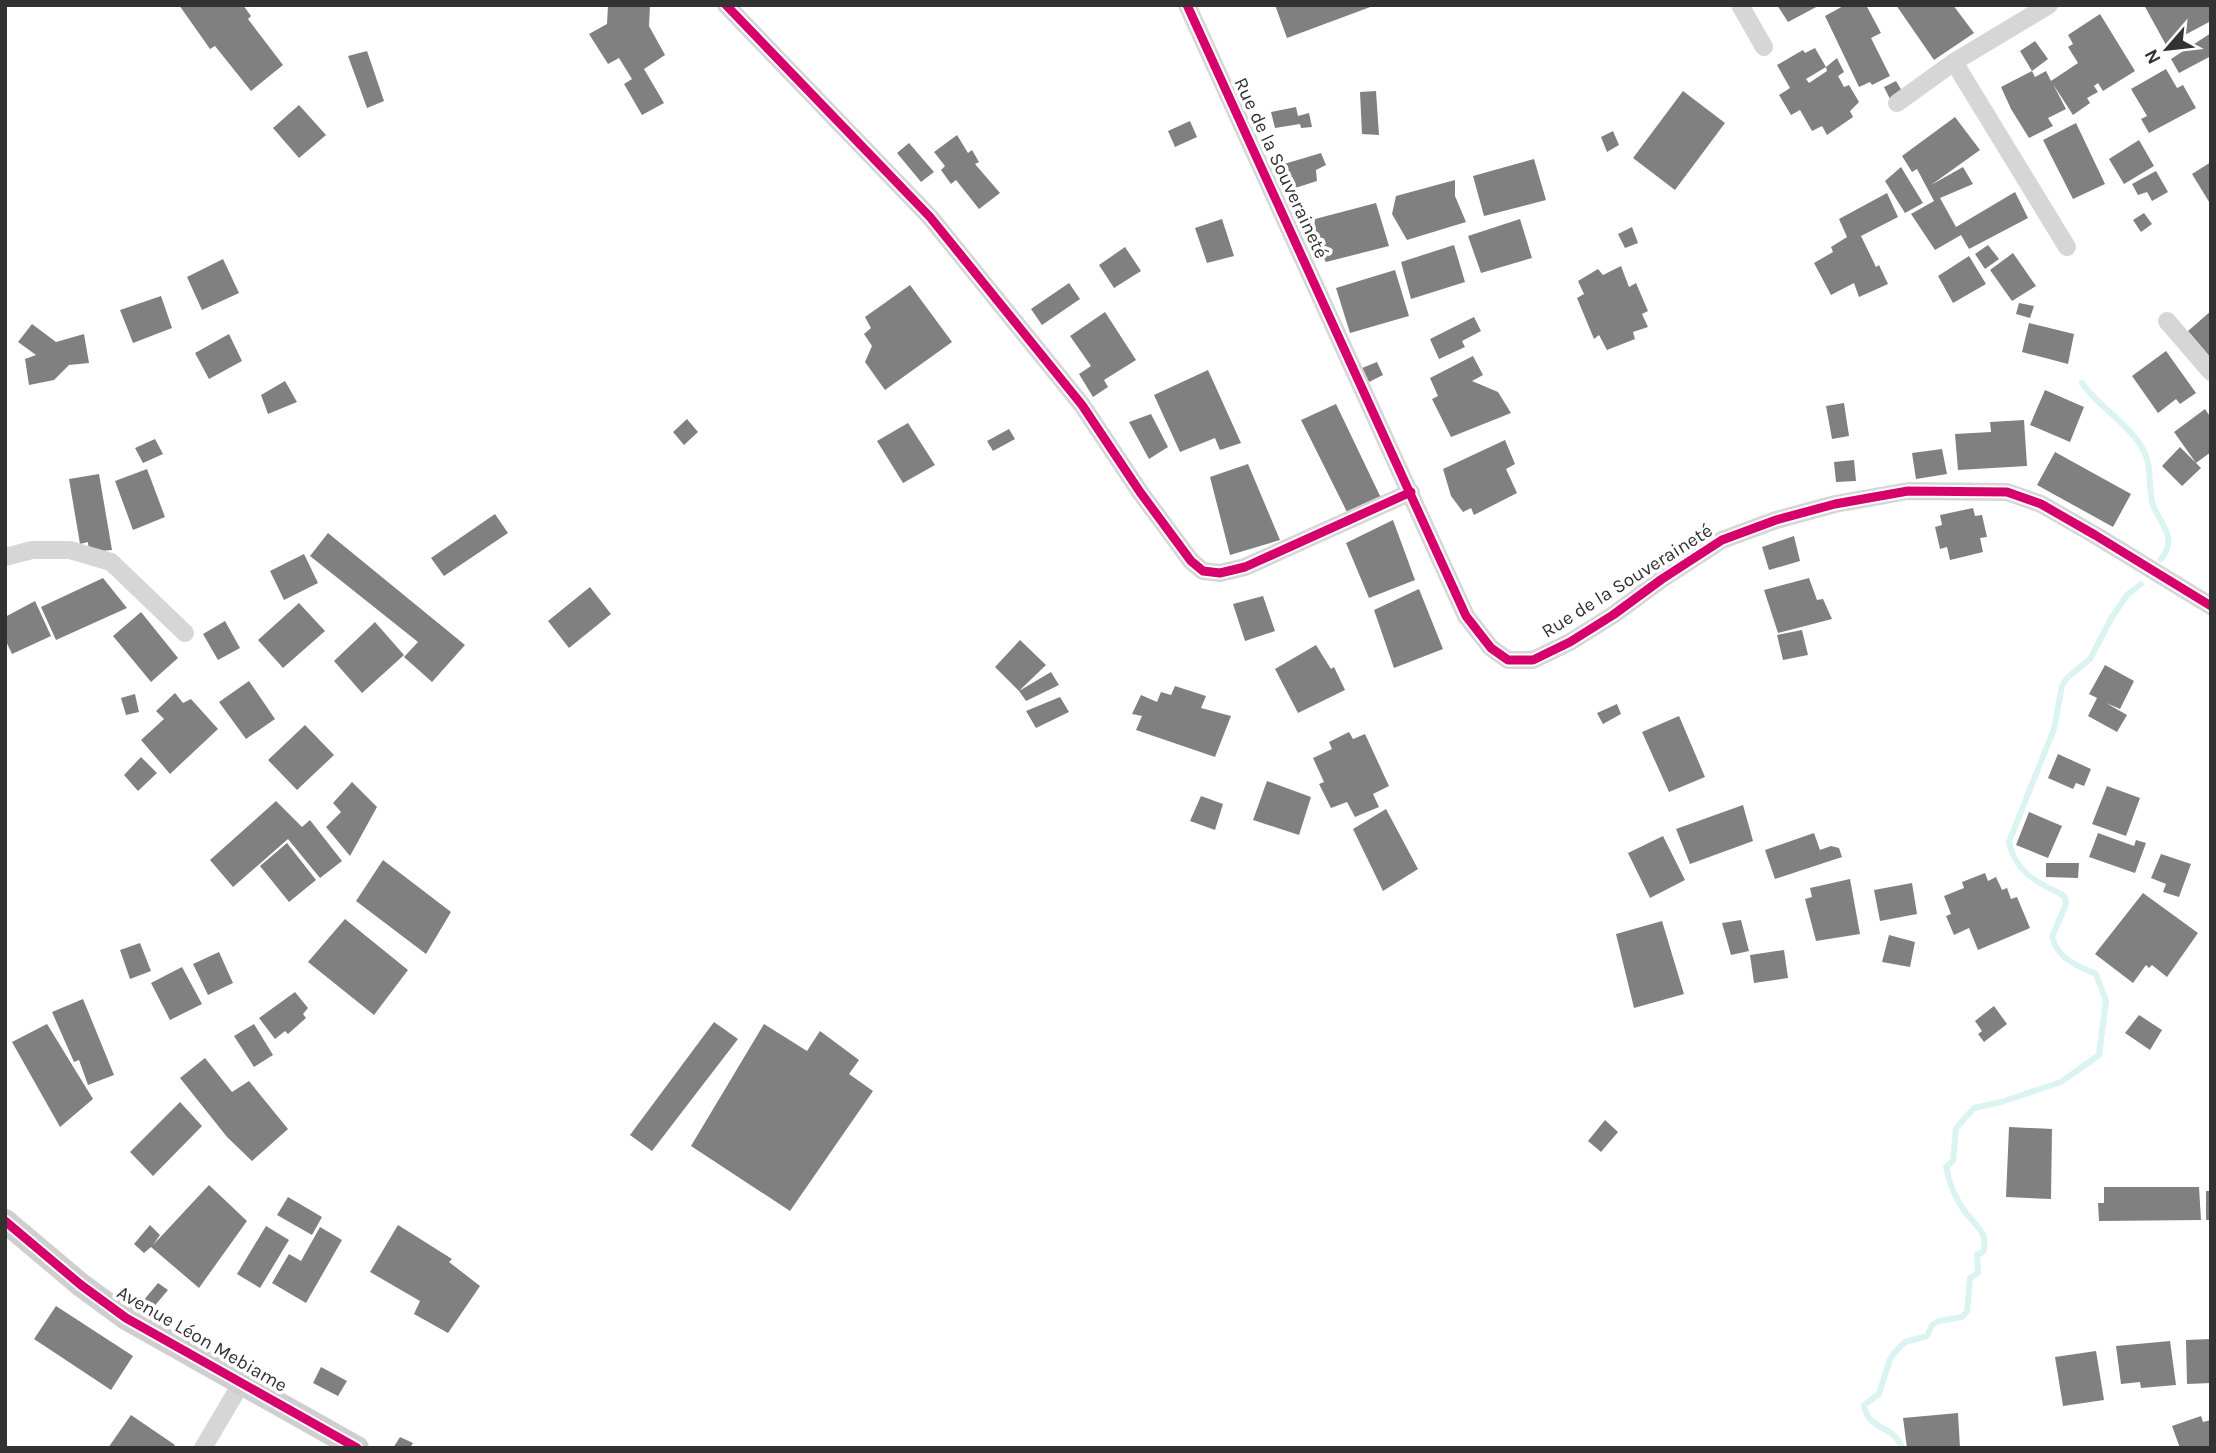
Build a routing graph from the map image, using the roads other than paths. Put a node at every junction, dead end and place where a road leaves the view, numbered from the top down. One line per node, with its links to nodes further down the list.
1 (726, 5): 11 (street)
2 (1187, 5): 11 (street, Rue de la Souveraineté)
3 (1740, 5): 5 (street)
4 (2049, 5): 6 (street)
5 (1764, 47)
6 (1954, 62): 7 (street); 8 (street)
7 (1897, 103)
8 (2067, 247)
9 (2166, 321): 10 (street)
10 (2211, 372)
11 (1411, 492): 13 (street, Rue de la Souveraineté)
12 (5, 557): 14 (street)
13 (2211, 606)
14 (185, 634)
15 (6, 1223): 16 (street, Avenue Léon Mebiame)
16 (242, 1382): 17 (street); 18 (street, Avenue Léon Mebiame)
17 (203, 1448)
18 (357, 1448)

